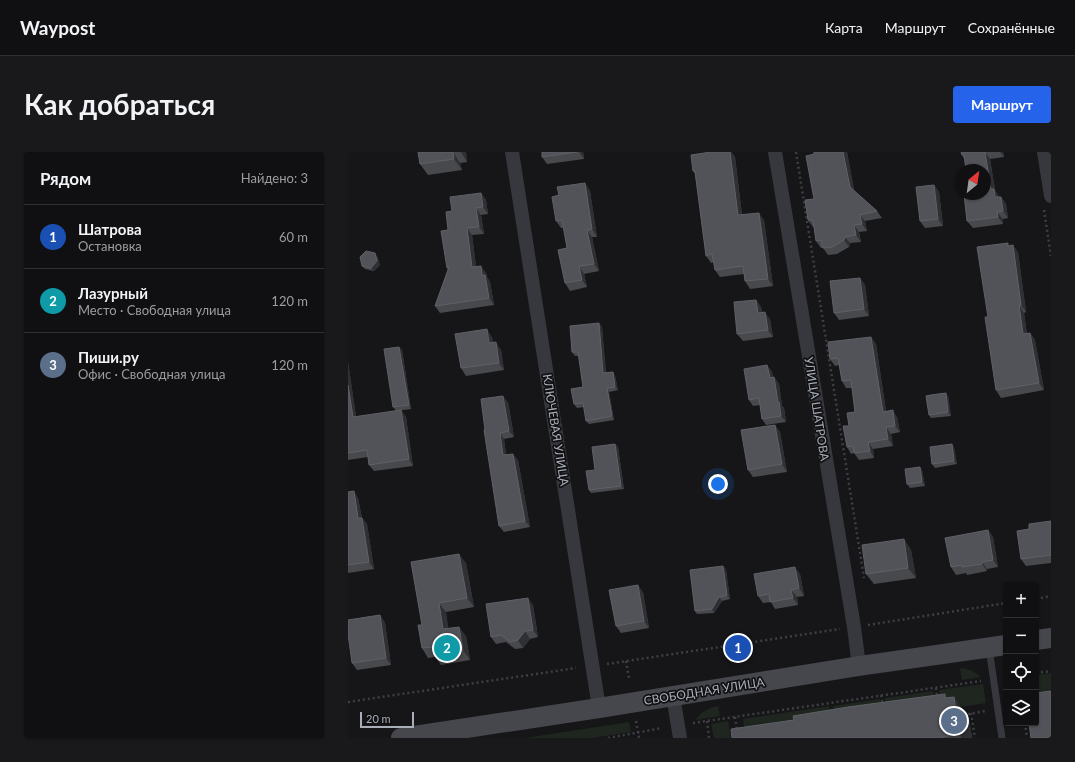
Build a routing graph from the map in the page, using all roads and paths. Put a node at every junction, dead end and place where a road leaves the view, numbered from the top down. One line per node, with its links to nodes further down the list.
1 (512, 152): 15 (street, КЛЮЧЕВАЯ УЛИЦА)
2 (775, 152): 10 (street, УЛИЦА ШАТРОВА)
3 (796, 152): 6 (path)
4 (1044, 152): 5 (street)
5 (1051, 196)
6 (865, 585)
7 (1051, 596): 8 (path)
8 (1039, 598)
9 (1003, 603): 10 (path)
10 (854, 627): 14 (path); 16 (street, УЛИЦА ШАТРОВА)
11 (1051, 638): 12 (main road)
12 (1039, 640)
13 (998, 646): 16 (main road, СВОБОДНАЯ УЛИЦА); 28 (lane)
14 (626, 661): 15 (path); 19 (path)
15 (593, 666): 24 (path); 26 (street, КЛЮЧЕВАЯ УЛИЦА)
16 (859, 666): 23 (main road, СВОБОДНАЯ УЛИЦА)
17 (1051, 670): 18 (path)
18 (1039, 672)
19 (629, 678)
20 (980, 681): 21 (path)
21 (936, 688): 22 (path); 25 (path)
22 (881, 695): 27 (path); 31 (path)
23 (673, 696): 26 (main road, СВОБОДНАЯ УЛИЦА); 37 (street)
24 (348, 702)
25 (938, 703)
26 (599, 708): 38 (main road, СВОБОДНАЯ УЛИЦА)
27 (884, 710)
28 (998, 710): 29 (path); 43 (lane)
29 (971, 713): 30 (path); 42 (path)
30 (956, 716)
31 (735, 717): 33 (path); 35 (path)
32 (636, 719): 36 (path)
33 (707, 722): 37 (path); 41 (path)
34 (1025, 726): 44 (path)
35 (737, 731)
36 (638, 732): 37 (path); 39 (path); 40 (path)
37 (679, 732)
38 (401, 738)
39 (608, 738)
40 (639, 738)
41 (709, 738)
42 (975, 738)
43 (1002, 738)
44 (1027, 738)

